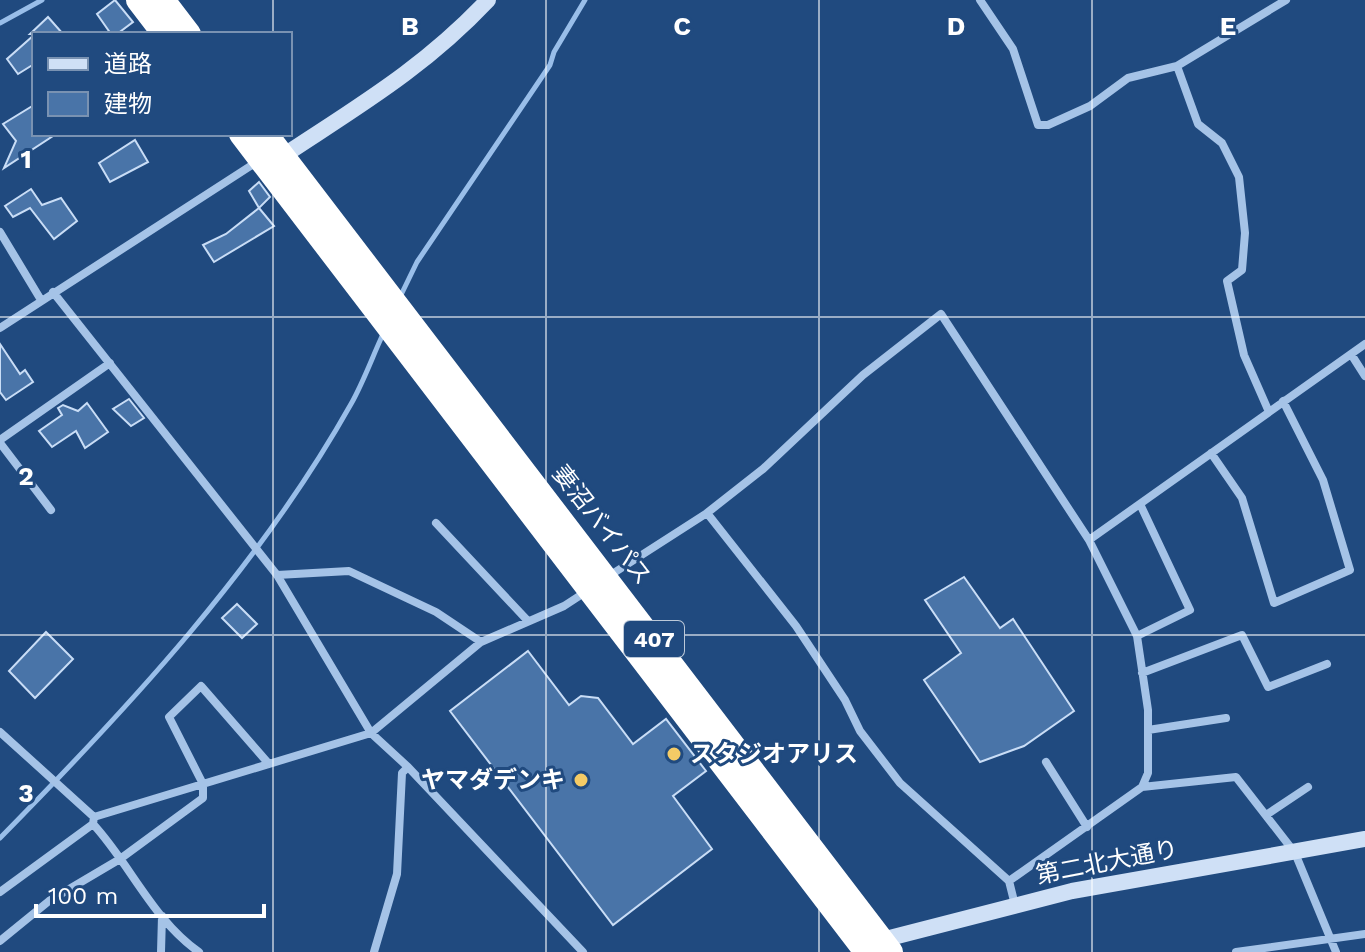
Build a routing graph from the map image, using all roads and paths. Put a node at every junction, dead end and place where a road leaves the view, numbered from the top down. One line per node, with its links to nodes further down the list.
1 (138, 0): 6 (highway)
2 (163, 0): 7 (highway)
3 (488, 0): 11 (street)
4 (980, 0): 8 (street)
5 (1286, 0): 8 (street)
6 (162, 32)
7 (187, 32)
8 (1177, 66): 21 (street)
9 (243, 136): 11 (highway, 妻沼バイパス / 407)
10 (267, 136): 11 (highway, 妻沼バイパス / 407)
11 (274, 161): 13 (street); 30 (highway, 妻沼バイパス / 407)
12 (0, 232): 14 (street)
13 (53, 292): 14 (street); 18 (street)
14 (41, 300): 15 (street)
15 (0, 328)
16 (1365, 344): 17 (street)
17 (1351, 354): 19 (street); 20 (street)
18 (110, 363): 22 (street); 29 (street)
19 (1365, 376)
20 (1283, 401): 21 (street); 23 (street)
21 (1269, 412): 23 (street)
22 (0, 442): 25 (street)
23 (1211, 453): 24 (street)
24 (1140, 504): 28 (street); 32 (street)
25 (51, 510)
26 (707, 513): 28 (street); 30 (street); 52 (street)
27 (436, 523): 31 (street)
28 (1089, 540): 32 (street)
29 (277, 575): 33 (street); 39 (street)
30 (597, 584): 31 (street); 59 (highway, 妻沼バイパス / 407)
31 (527, 620): 33 (street)
32 (1137, 636): 35 (street)
33 (481, 642): 39 (street)
34 (1327, 664): 35 (street)
35 (1142, 673): 37 (street)
36 (1226, 718): 37 (street)
37 (1148, 730): 44 (street)
38 (0, 732): 47 (street)
39 (371, 733): 41 (street); 42 (street)
40 (1046, 762): 48 (street)
41 (268, 763): 43 (street); 43 (street)
42 (408, 767): 62 (street); 63 (street)
43 (203, 784): 47 (street); 51 (street)
44 (1142, 787): 46 (street); 48 (street)
45 (1308, 787): 46 (street)
46 (1266, 815): 50 (street)
47 (93, 821): 51 (street); 53 (street)
48 (1087, 827): 52 (street)
49 (1365, 839): 50 (street, 第二北大通り)
50 (1295, 853): 54 (street, 第二北大通り); 57 (street)
51 (120, 859): 55 (street); 58 (street)
52 (1009, 881): 54 (street)
53 (0, 892)
54 (1015, 905): 59 (street, 第二北大通り)
55 (162, 916): 60 (street); 61 (street)
56 (1365, 934): 57 (street)
57 (1331, 938): 64 (street); 65 (street)
58 (0, 941)
59 (875, 947)
60 (161, 952)
61 (199, 952)
62 (374, 952)
63 (583, 952)
64 (1236, 952)
65 (1336, 952)

